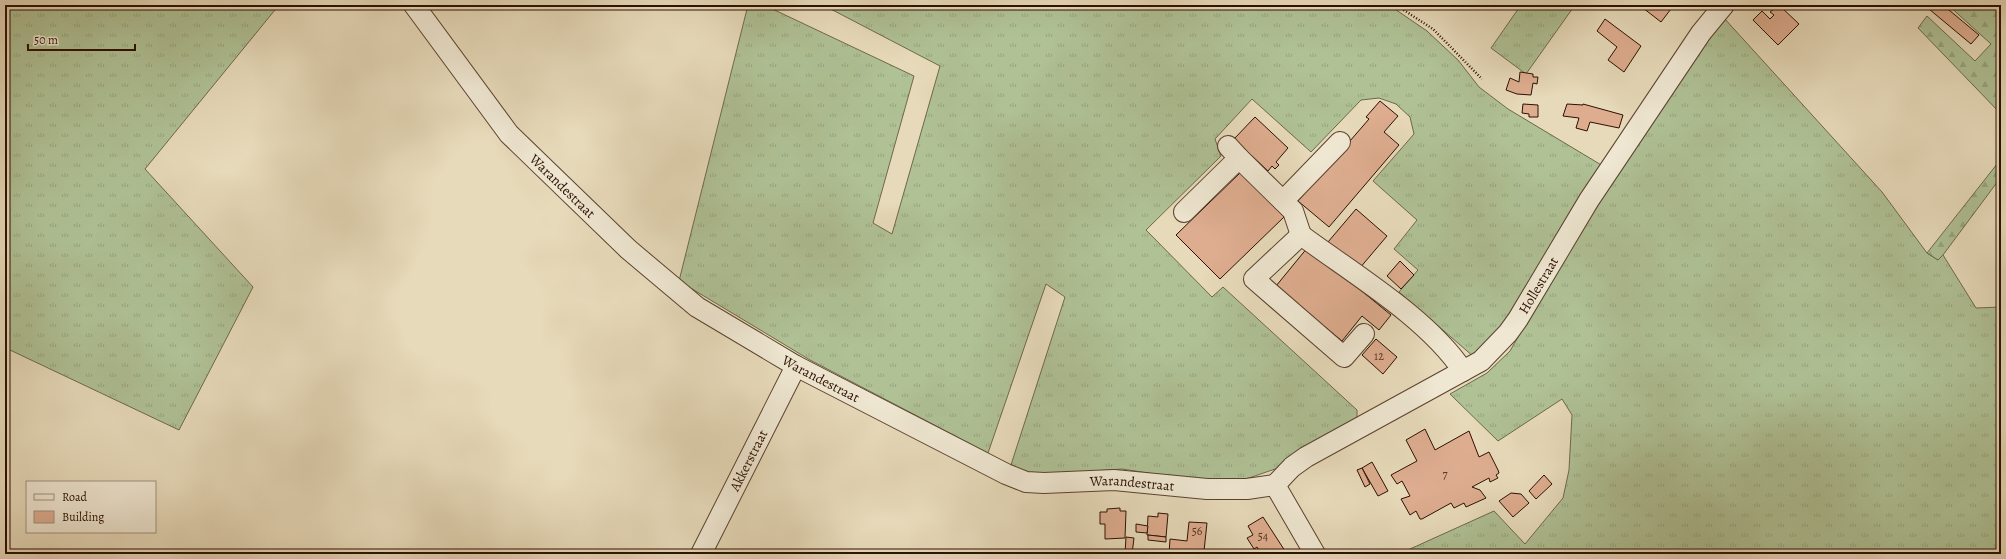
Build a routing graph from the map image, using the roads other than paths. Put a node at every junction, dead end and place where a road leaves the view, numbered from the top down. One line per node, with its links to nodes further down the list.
1 (414, 5): 8 (street, Warandestraat)
2 (1724, 5): 9 (street, Hollestraat)
3 (1340, 142): 4 (street)
4 (1283, 201): 5 (street); 6 (street)
5 (1184, 212)
6 (1301, 235): 7 (street); 9 (street)
7 (1364, 334)
8 (796, 366): 10 (street, Warandestraat); 11 (street, Akkerstraat)
9 (1463, 371): 10 (street, Hollestraat)
10 (1275, 485): 12 (street)
11 (701, 554)
12 (1315, 554)

